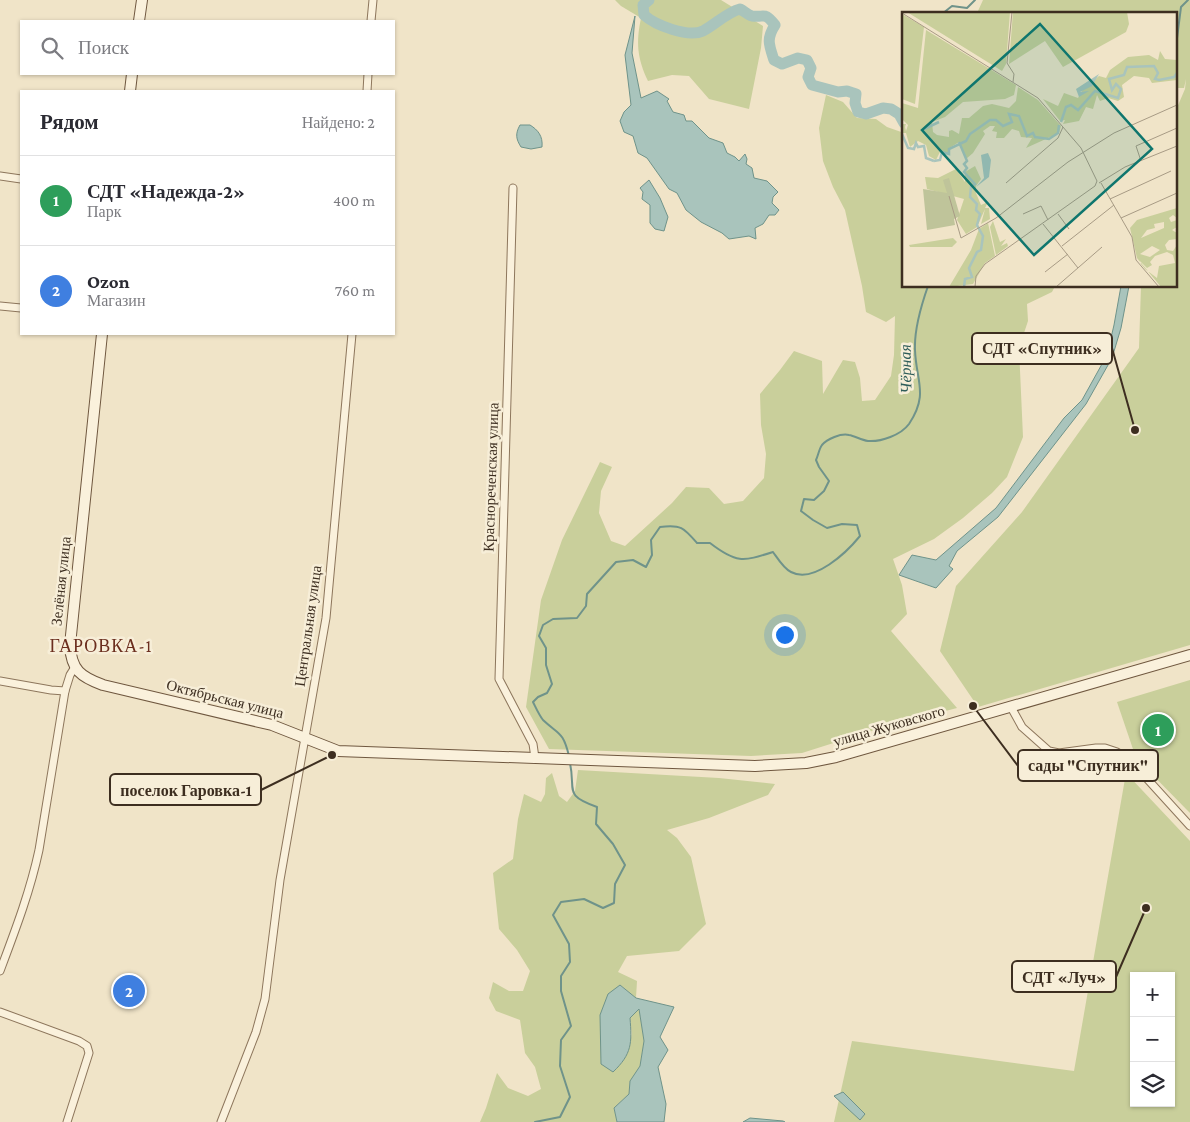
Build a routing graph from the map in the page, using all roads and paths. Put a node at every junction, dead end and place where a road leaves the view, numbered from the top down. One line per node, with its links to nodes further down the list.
1 (142, 0): 3 (main road)
2 (373, 0): 4 (street)
3 (139, 20)
4 (371, 20)
5 (132, 75): 7 (main road)
6 (368, 75): 8 (street)
7 (130, 90)
8 (367, 90)
9 (0, 176): 10 (street)
10 (20, 179)
11 (513, 188): 22 (street, Краснореченская улица)
12 (0, 306): 13 (street)
13 (20, 308)
14 (102, 335): 17 (main road, Зелёная улица)
15 (352, 335): 21 (street, Центральная улица)
16 (1190, 655): 20 (main road, улица Жуковского)
17 (75, 667): 19 (street); 21 (main road, Октябрьская улица)
18 (0, 681): 19 (street)
19 (64, 691): 25 (street)
20 (1011, 707): 23 (main road, улица Жуковского); 24 (street)
21 (304, 738): 22 (main road, Октябрьская улица); 28 (street, Центральная улица)
22 (535, 758): 23 (main road, Октябрьская улица)
23 (549, 758)
24 (1190, 826)
25 (0, 971)
26 (0, 1012): 27 (street)
27 (67, 1122)
28 (220, 1122)

